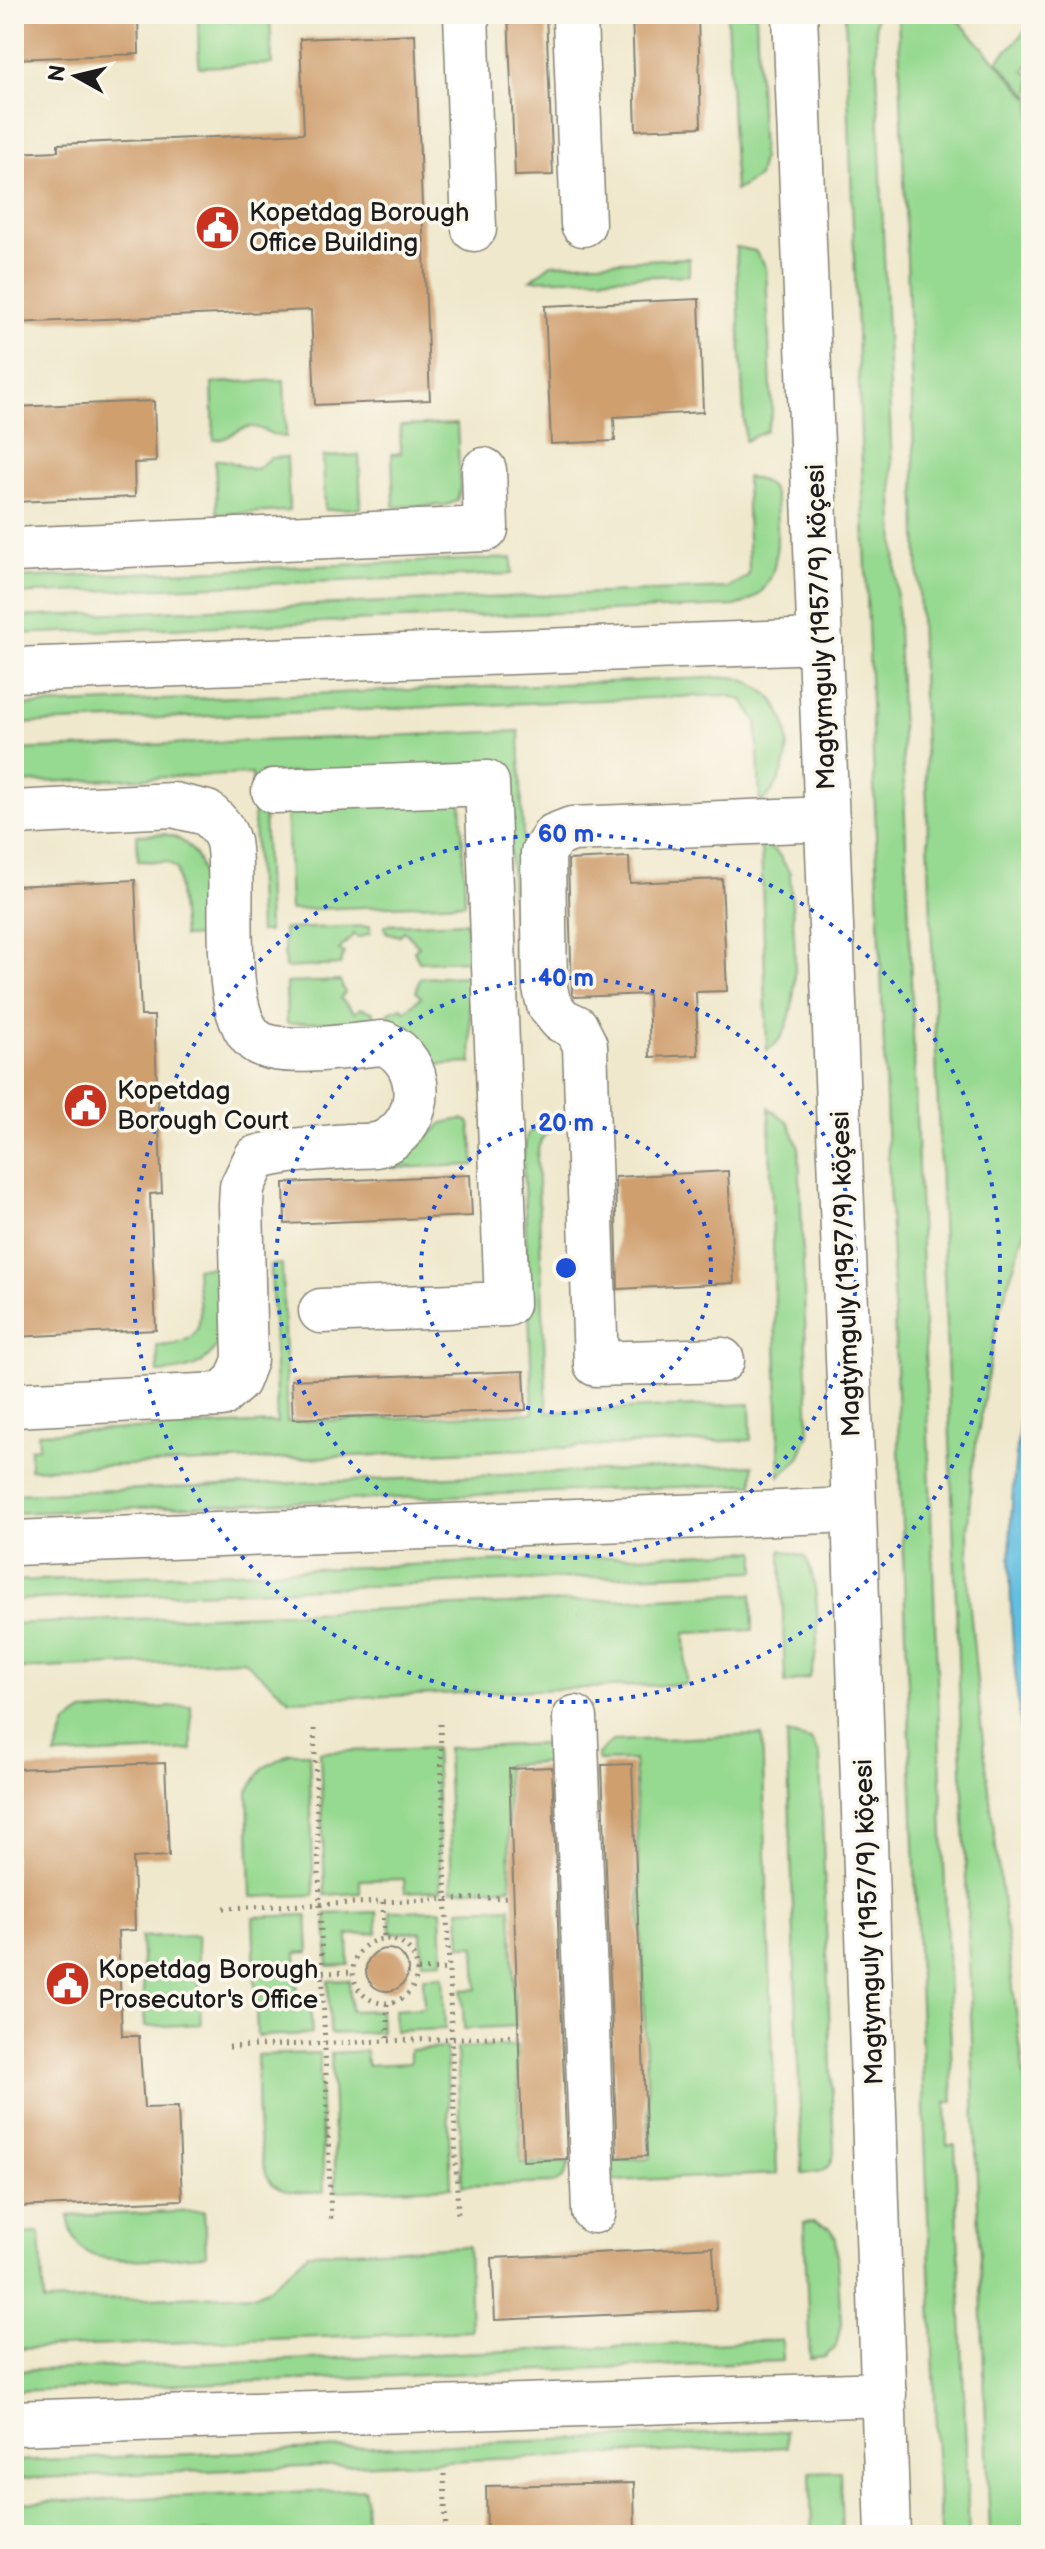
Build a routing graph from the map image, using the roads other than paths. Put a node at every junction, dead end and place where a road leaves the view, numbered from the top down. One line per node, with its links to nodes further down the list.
1 (466, 14): 5 (street)
2 (795, 14): 8 (street, Magtymguly (1957/9) köçesi)
3 (575, 19): 4 (street)
4 (583, 224)
5 (474, 229)
6 (484, 470): 7 (street)
7 (14, 550)
8 (820, 641): 9 (street); 12 (street, Magtymguly (1957/9) köçesi)
9 (14, 670)
10 (274, 791): 13 (street)
11 (14, 813): 15 (street)
12 (827, 819): 14 (street); 16 (street, Magtymguly (1957/9) köçesi)
13 (321, 1311)
14 (722, 1360)
15 (14, 1405)
16 (854, 1510): 17 (street); 20 (street, Magtymguly (1957/9) köçesi)
17 (14, 1543)
18 (575, 1718): 19 (street)
19 (594, 2211)
20 (884, 2394): 21 (street); 22 (street, Magtymguly (1957/9) köçesi)
21 (14, 2423)
22 (888, 2535)

